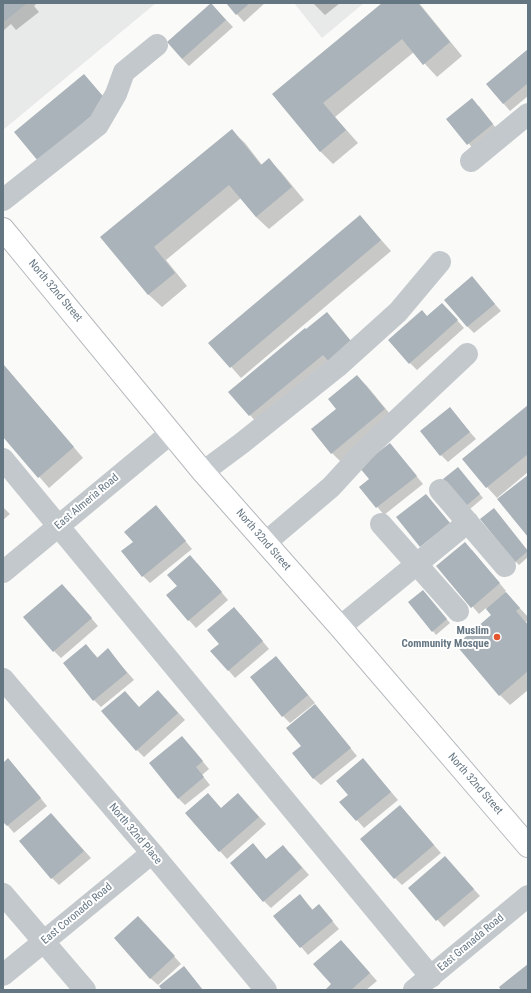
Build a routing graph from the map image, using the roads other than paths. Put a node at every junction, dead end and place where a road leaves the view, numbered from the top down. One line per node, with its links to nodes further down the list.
1 (157, 45): 4 (street)
2 (528, 114): 3 (street)
3 (471, 161)
4 (3, 200)
5 (3, 229): 8 (main road, North 32nd Street)
6 (440, 262): 10 (street)
7 (467, 354): 15 (street)
8 (171, 433): 10 (main road, North 32nd Street); 14 (street, East Almeria Road)
9 (3, 459): 14 (street)
10 (203, 472): 15 (main road, North 32nd Street)
11 (440, 490): 12 (street)
12 (468, 522): 16 (street); 17 (street)
13 (381, 524): 16 (street)
14 (59, 526): 18 (street, East Almeria Road); 28 (street)
15 (265, 543): 20 (main road, North 32nd Street)
16 (416, 564): 19 (street); 20 (street)
17 (505, 566)
18 (3, 572)
19 (458, 611)
20 (340, 627): 22 (main road, North 32nd Street)
21 (3, 679): 23 (street, North 32nd Place)
22 (528, 846)
23 (152, 852): 26 (street, East Coronado Road); 30 (street, North 32nd Place)
24 (3, 894): 26 (street)
25 (528, 896): 28 (street, East Granada Road)
26 (43, 942): 27 (street, East Coronado Road); 29 (street)
27 (3, 975)
28 (422, 983)
29 (85, 990)
30 (266, 990)

